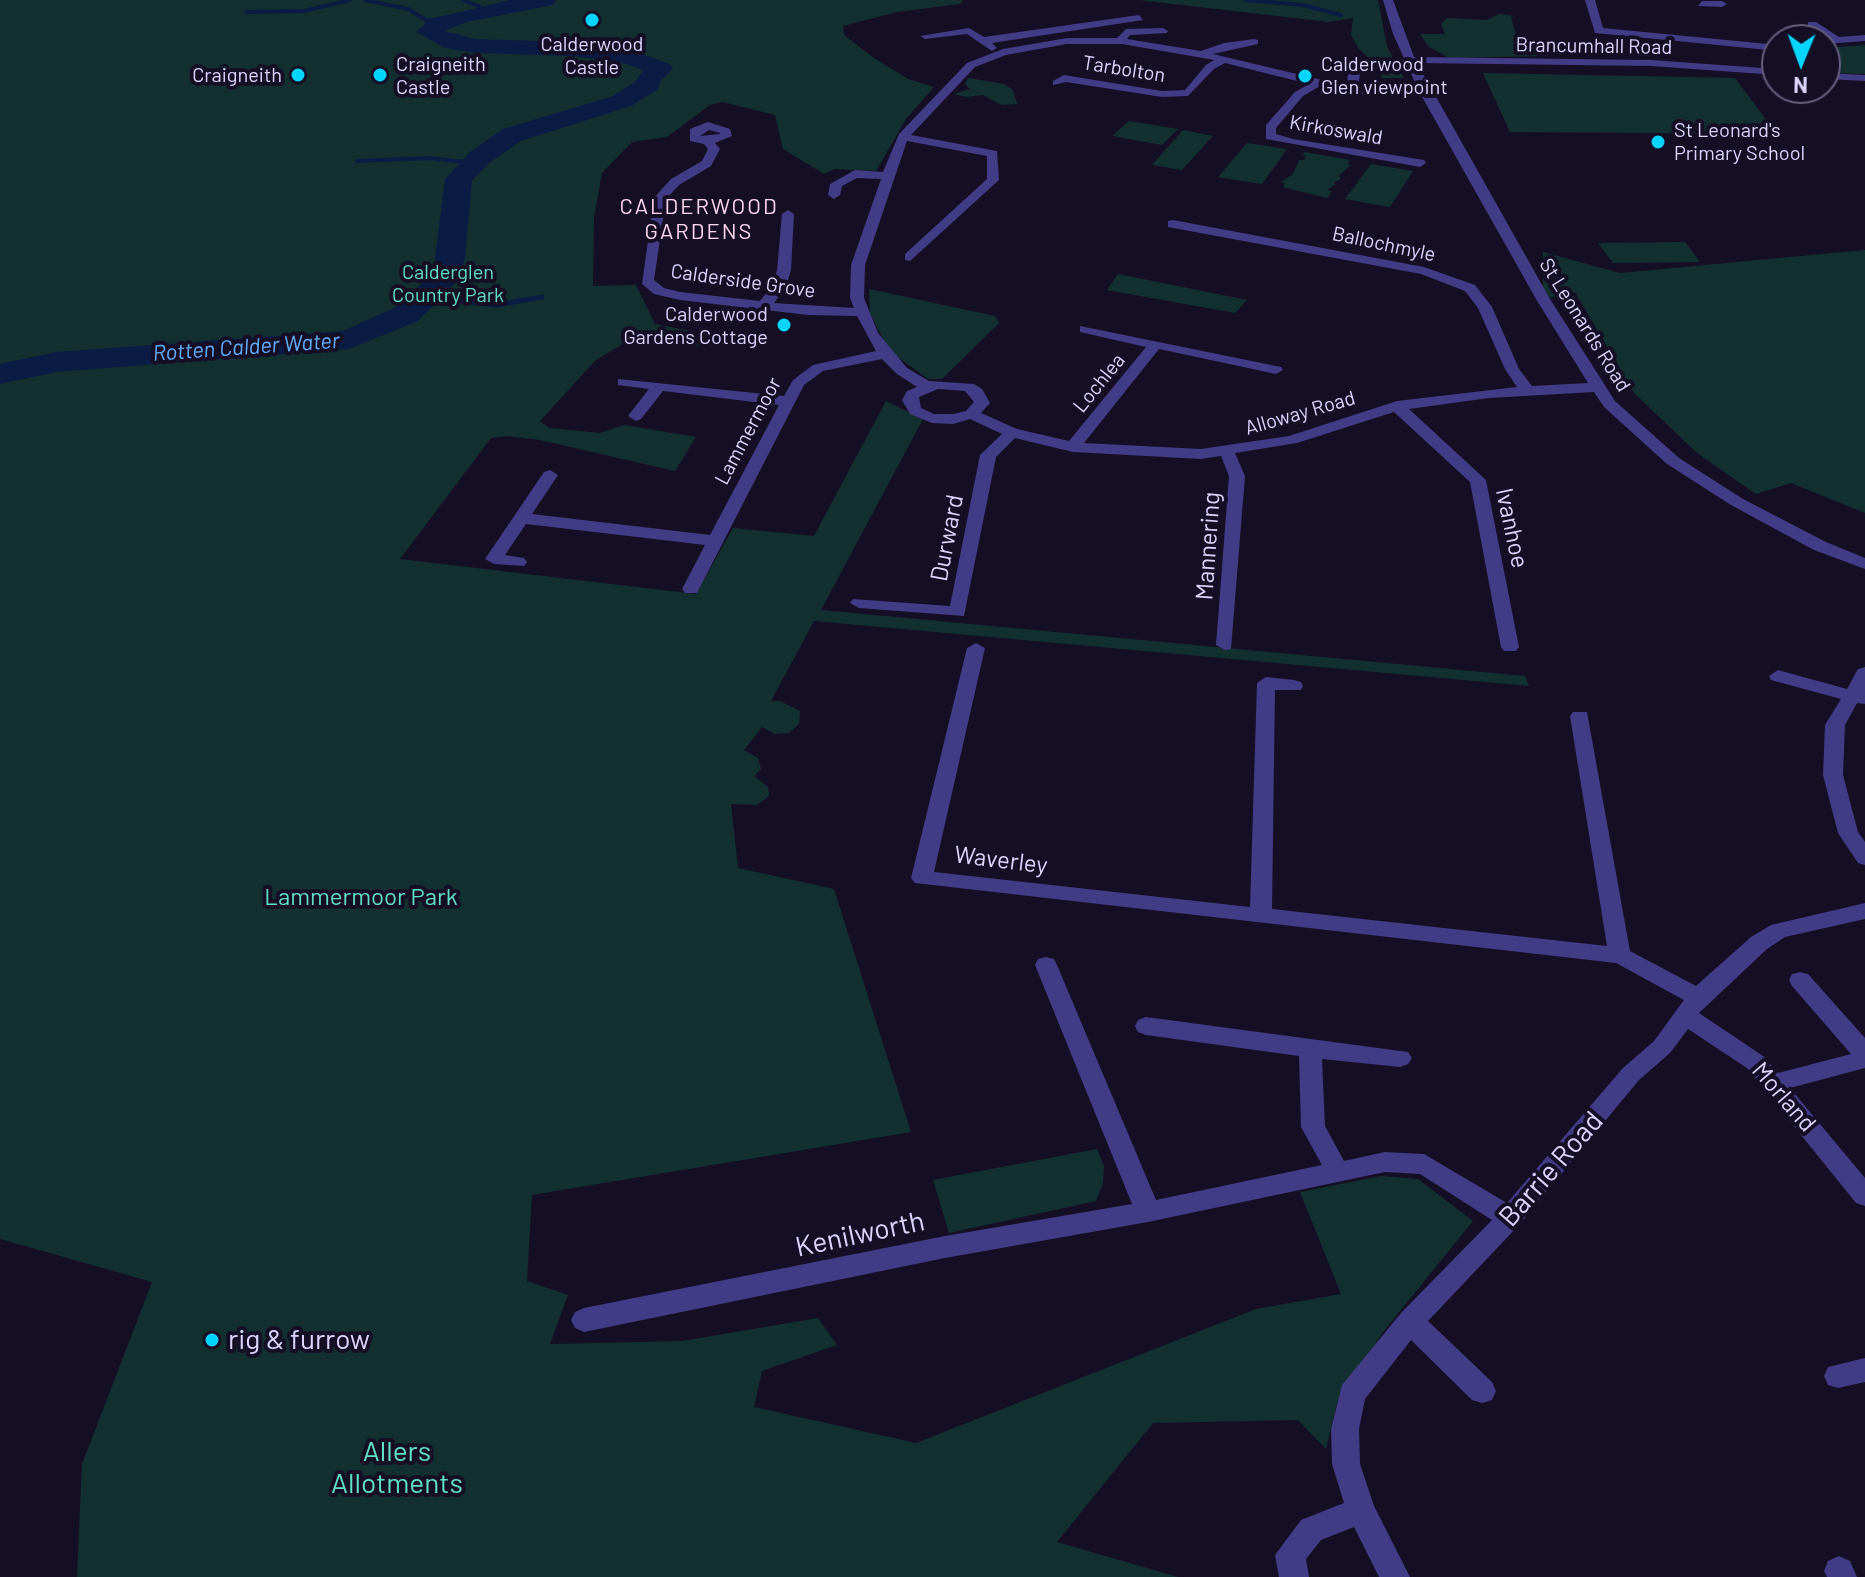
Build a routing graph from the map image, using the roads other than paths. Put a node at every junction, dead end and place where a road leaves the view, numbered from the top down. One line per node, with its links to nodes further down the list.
1 (1388, 0): 16 (street, St Leonards Road)
2 (1590, 0): 13 (street)
3 (1702, 4): 4 (street)
4 (1724, 6)
5 (1139, 18): 10 (street)
6 (1163, 31): 11 (street)
7 (925, 36): 10 (street)
8 (1865, 38): 9 (street)
9 (1841, 39)
10 (981, 41): 14 (street)
11 (1121, 41): 14 (street); 15 (street)
12 (1254, 42): 15 (street)
13 (1761, 46)
14 (1003, 52): 26 (street)
15 (1202, 54): 17 (street)
16 (1409, 60): 18 (street, Brancumhall Road); 25 (street, St Leonards Road)
17 (1221, 61): 22 (street, Tarbolton); 23 (street)
18 (1761, 71)
19 (1354, 73): 24 (street)
20 (1841, 77): 21 (street)
21 (1865, 78)
22 (1057, 83)
23 (1316, 84): 24 (street); 28 (street, Kirkoswald)
24 (1352, 91): 25 (street)
25 (1425, 92): 43 (street, St Leonards Road)
26 (903, 137): 29 (street); 33 (street)
27 (708, 141): 34 (street, Calderside Grove)
28 (1420, 163)
29 (888, 176): 30 (street); 35 (street)
30 (834, 195)
31 (788, 214): 34 (street)
32 (1173, 224): 44 (street, Ballochmyle)
33 (910, 257)
34 (764, 306): 35 (street, Calderside Grove)
35 (861, 312): 38 (street)
36 (1085, 329): 37 (street, Lochlea)
37 (1156, 344): 39 (street, Lochlea); 50 (street, Lochlea)
38 (885, 354): 42 (street); 45 (street, Lammermoor)
39 (1276, 370)
40 (623, 382): 41 (street)
41 (659, 386): 45 (street); 48 (street)
42 (926, 386): 47 (street); 47 (street, Alloway Road)
43 (1597, 387): 44 (street, Alloway Road); 56 (street, St Leonards Road)
44 (1527, 390): 46 (street, Alloway Road)
45 (787, 401): 54 (street, Lammermoor)
46 (1397, 406): 51 (street, Alloway Road); 60 (street, Ivanhoe)
47 (971, 414): 49 (street, Alloway Road)
48 (636, 416)
49 (1012, 433): 50 (street, Alloway Road); 58 (street, Durward)
50 (1073, 447): 51 (street, Alloway Road)
51 (1227, 452): 59 (street, Mannering)
52 (550, 475): 53 (street)
53 (520, 518): 54 (street); 55 (street)
54 (715, 541): 57 (street, Lammermoor)
55 (518, 562)
56 (1865, 564)
57 (691, 589)
58 (859, 603)
59 (1225, 645)
60 (1510, 647)
61 (976, 648): 69 (street, Waverley)
62 (1865, 673): 65 (street)
63 (1778, 676): 65 (street)
64 (1294, 686): 69 (street)
65 (1858, 697): 67 (street)
66 (1580, 716): 70 (street)
67 (1865, 858)
68 (1865, 911): 73 (street, Barrie Road)
69 (1261, 916): 70 (street, Waverley)
70 (1620, 955): 73 (street, Waverley)
71 (1046, 965): 81 (street)
72 (1800, 980): 76 (street)
73 (1692, 1006): 78 (street, Morland); 82 (street, Barrie Road)
74 (1146, 1026): 75 (street)
75 (1310, 1049): 77 (street); 79 (street)
76 (1865, 1056): 78 (street)
77 (1400, 1058)
78 (1776, 1083): 80 (street, Morland)
79 (1339, 1174): 81 (street, Kenilworth); 82 (street, Kenilworth)
80 (1865, 1196)
81 (1148, 1212): 83 (street, Kenilworth)
82 (1510, 1218): 84 (street, Barrie Road)
83 (584, 1320)
84 (1410, 1321): 87 (street); 88 (street, Barrie Road)
85 (1865, 1370): 86 (street)
86 (1838, 1376)
87 (1482, 1391)
88 (1361, 1510): 89 (street); 90 (street, Barrie Road)
89 (1294, 1577)
90 (1395, 1577)

